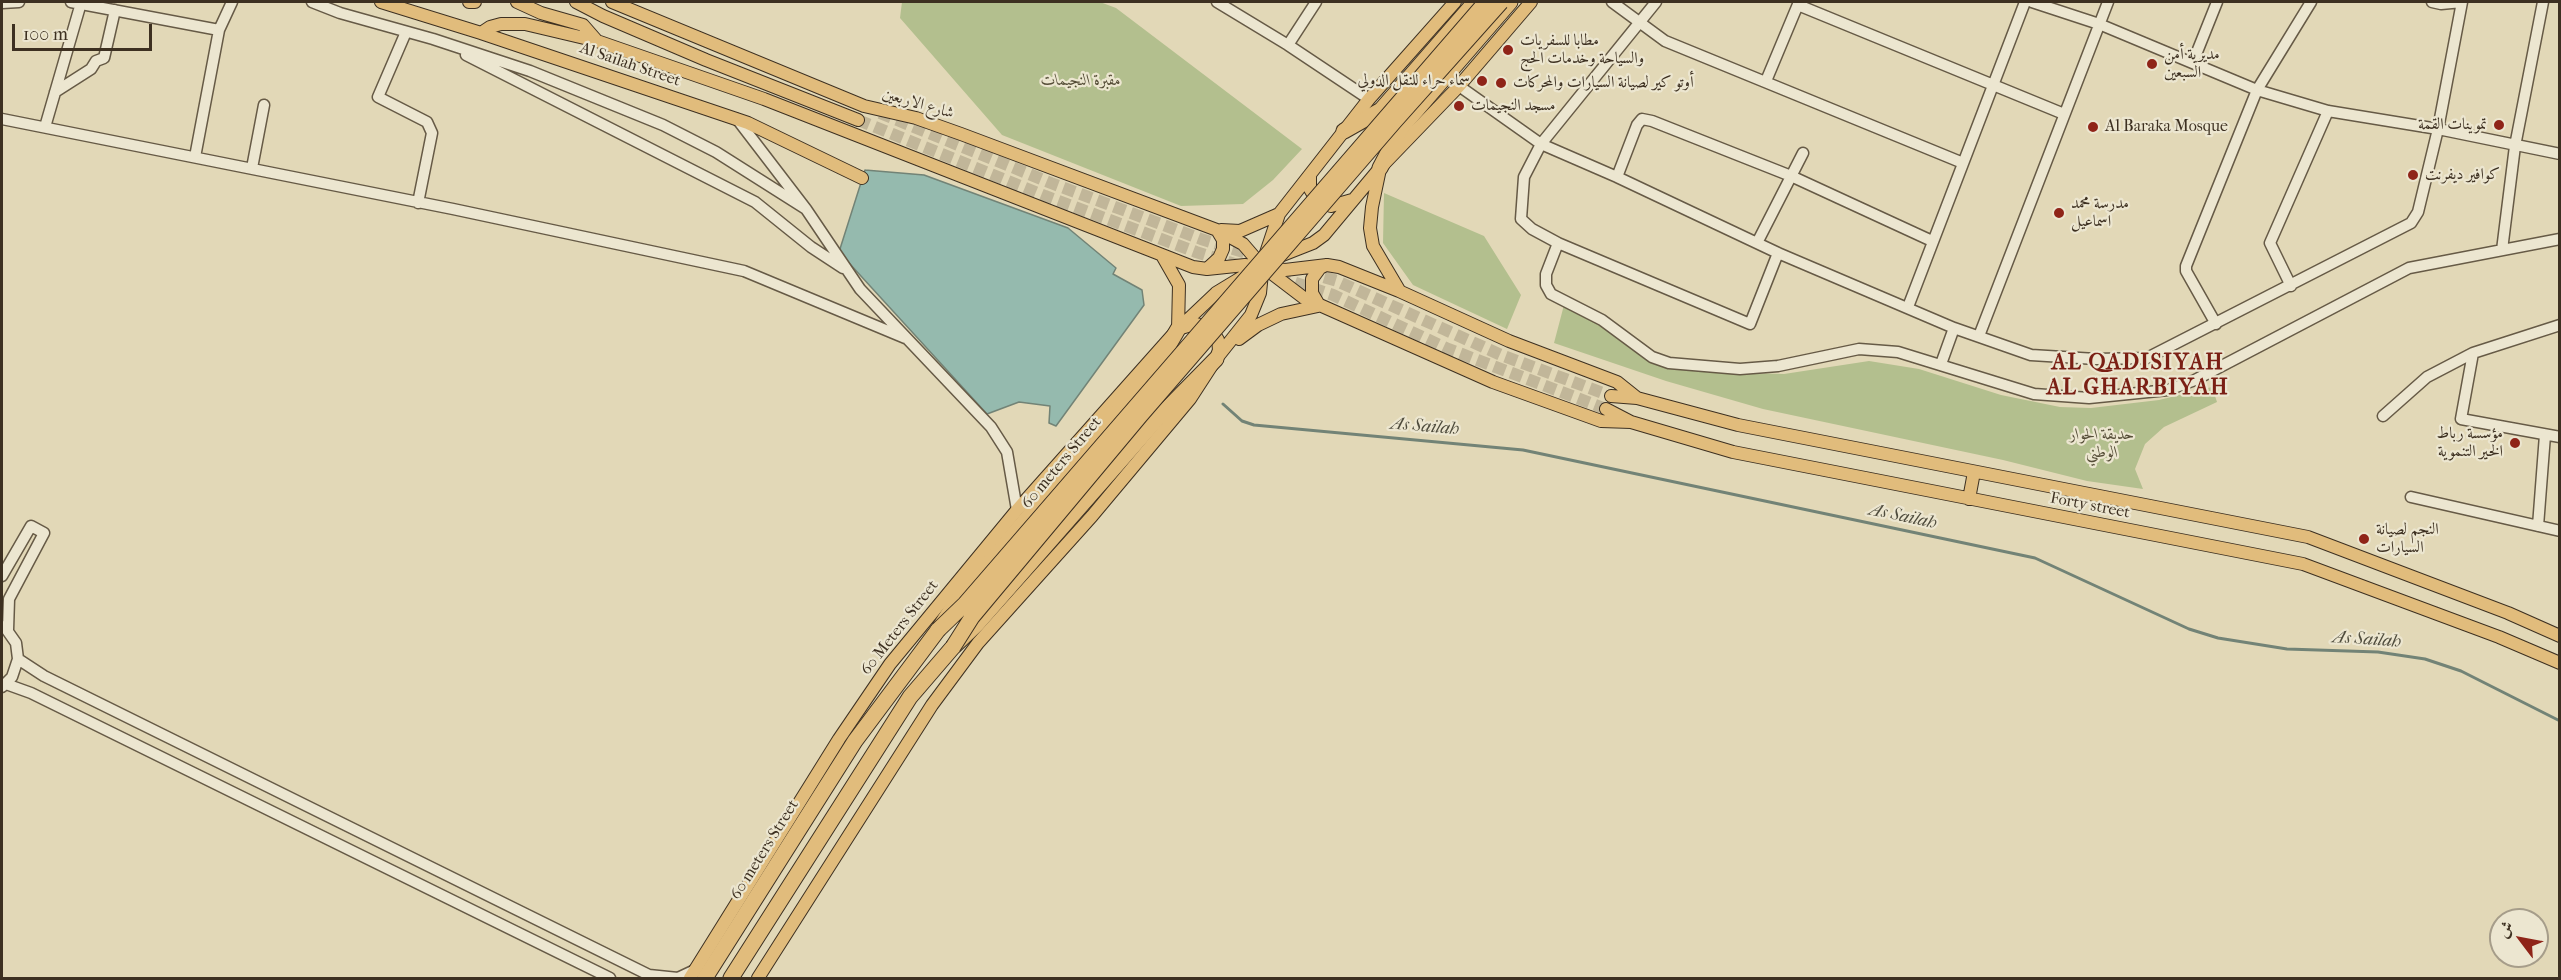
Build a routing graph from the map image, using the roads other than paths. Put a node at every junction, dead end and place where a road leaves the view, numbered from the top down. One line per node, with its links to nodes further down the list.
1 (19, 2): 29 (street)
2 (76, 2): 31 (street); 46 (street)
3 (232, 2): 35 (street)
4 (312, 2): 36 (street)
5 (381, 2): 37 (main road, Al Sailah Street)
6 (469, 2): 7 (main road)
7 (475, 2)
8 (517, 2): 39 (main road)
9 (576, 2): 32 (main road)
10 (611, 2): 32 (main road); 73 (main road, شارع الاربعين)
11 (1217, 2): 40 (street)
12 (1316, 2): 40 (street)
13 (1455, 2): 48 (main road)
14 (1475, 2): 56 (highway)
15 (1486, 2): 113 (highway, 60 meters Street, bridge)
16 (1501, 2): 115 (highway, 60 meters Street, bridge)
17 (1510, 2): 64 (highway)
18 (1531, 2): 44 (main road)
19 (1612, 2): 33 (street)
20 (1656, 2): 33 (street)
21 (2025, 2): 43 (street)
22 (2032, 2): 34 (street)
23 (2108, 2): 34 (street)
24 (2217, 2): 41 (street)
25 (2312, 2): 45 (street)
26 (2432, 2): 27 (street)
27 (2462, 2): 55 (street)
28 (2543, 2): 58 (street)
29 (2, 3)
30 (1798, 3): 42 (street); 43 (street)
31 (115, 10): 35 (street); 46 (street)
32 (603, 16): 39 (main road); 47 (main road)
33 (1638, 23): 42 (street); 57 (street)
34 (2099, 24): 41 (street); 51 (street)
35 (219, 30): 61 (street)
36 (406, 32): 38 (street); 70 (street)
37 (481, 33): 39 (main road); 53 (main road, Al Sailah Street)
38 (433, 39): 71 (street); 84 (street)
39 (597, 41): 47 (main road)
40 (1288, 45): 48 (street)
41 (2193, 62): 45 (street)
42 (1766, 81): 62 (street)
43 (1993, 84): 51 (street); 62 (street)
44 (1459, 86): 57 (street); 64 (main road)
45 (2257, 90): 50 (street); 89 (street)
46 (55, 92): 54 (street)
47 (764, 99): 80 (main road)
48 (1369, 99): 56 (main road)
49 (264, 105): 63 (street)
50 (2328, 111): 55 (street); 85 (street)
51 (2064, 114): 93 (street)
52 (2, 119): 54 (street)
53 (737, 119): 68 (main road, Al Sailah Street); 71 (street)
54 (45, 127): 61 (street)
55 (2438, 129): 58 (street); 85 (street)
56 (1344, 131): 66 (main road)
57 (1541, 144): 67 (street); 76 (street)
58 (2515, 146): 60 (street); 78 (street)
59 (1803, 153): 65 (street)
60 (2559, 154)
61 (195, 157): 63 (street)
62 (1963, 163): 75 (street)
63 (252, 168): 70 (street)
64 (1380, 168): 69 (main road, 60 Meters Street); 86 (main road)
65 (1791, 176): 67 (street); 75 (street); 77 (street)
66 (1310, 177): 69 (main road); 72 (main road)
67 (1617, 177): 77 (street)
68 (862, 178)
69 (1352, 201): 82 (main road, 60 Meters Street)
70 (418, 203): 94 (street)
71 (806, 209): 84 (street)
72 (1279, 214): 73 (main road); 82 (main road)
73 (1217, 230): 82 (main road, شارع الاربعين); 83 (main road)
74 (2559, 239): 78 (street)
75 (1932, 241): 88 (street)
76 (1558, 243): 79 (street); 97 (street)
77 (1757, 243): 79 (street)
78 (2502, 250): 97 (street)
79 (1778, 253): 88 (street)
80 (1162, 256): 83 (main road); 92 (main road)
81 (1327, 265): 82 (main road); 86 (main road); 87 (main road)
82 (1262, 266): 83 (main road); 87 (main road, شارع الاربعين); 92 (main road, 60 Meters Street); 96 (main road)
83 (1207, 269)
84 (849, 271): 94 (street)
85 (2291, 286): 89 (street)
86 (1399, 291): 99 (main road)
87 (1320, 305): 96 (main road); 102 (main road, شارع الاربعين)
88 (1908, 307): 91 (street)
89 (2216, 324): 93 (street)
90 (2559, 325): 95 (street)
91 (1954, 328): 93 (street); 97 (street)
92 (1178, 329): 96 (main road); 108 (main road, 60 Meters Street); 113 (highway)
93 (1979, 336)
94 (905, 338): 108 (street)
95 (2473, 353): 101 (street); 103 (street)
96 (1216, 359): 115 (highway); 124 (main road)
97 (1941, 364)
98 (1611, 396): 99 (main road, Forty street)
99 (1637, 398): 105 (main road, Forty street)
100 (1606, 409): 102 (main road, Forty street)
101 (2383, 416)
102 (1631, 422): 107 (main road, Forty street)
103 (2545, 435): 104 (street); 109 (street)
104 (2559, 437)
105 (1974, 472): 107 (main road); 114 (main road, Forty street)
106 (2411, 497): 109 (street)
107 (1969, 499): 117 (main road, Forty street)
108 (1017, 510): 121 (main road, 60 Meters Street)
109 (2538, 526): 110 (street)
110 (2559, 531)
111 (2, 576): 112 (street)
112 (5, 627): 116 (street)
113 (938, 630): 121 (highway, 60 meters Street)
114 (2559, 636)
115 (953, 646): 123 (highway, 60 meters Street)
116 (18, 659): 118 (street); 119 (street)
117 (2559, 663)
118 (4, 686): 120 (street)
119 (421, 862): 120 (street); 121 (street)
120 (418, 882): 122 (street)
121 (697, 975)
122 (610, 978)
123 (731, 978)
124 (758, 978)

